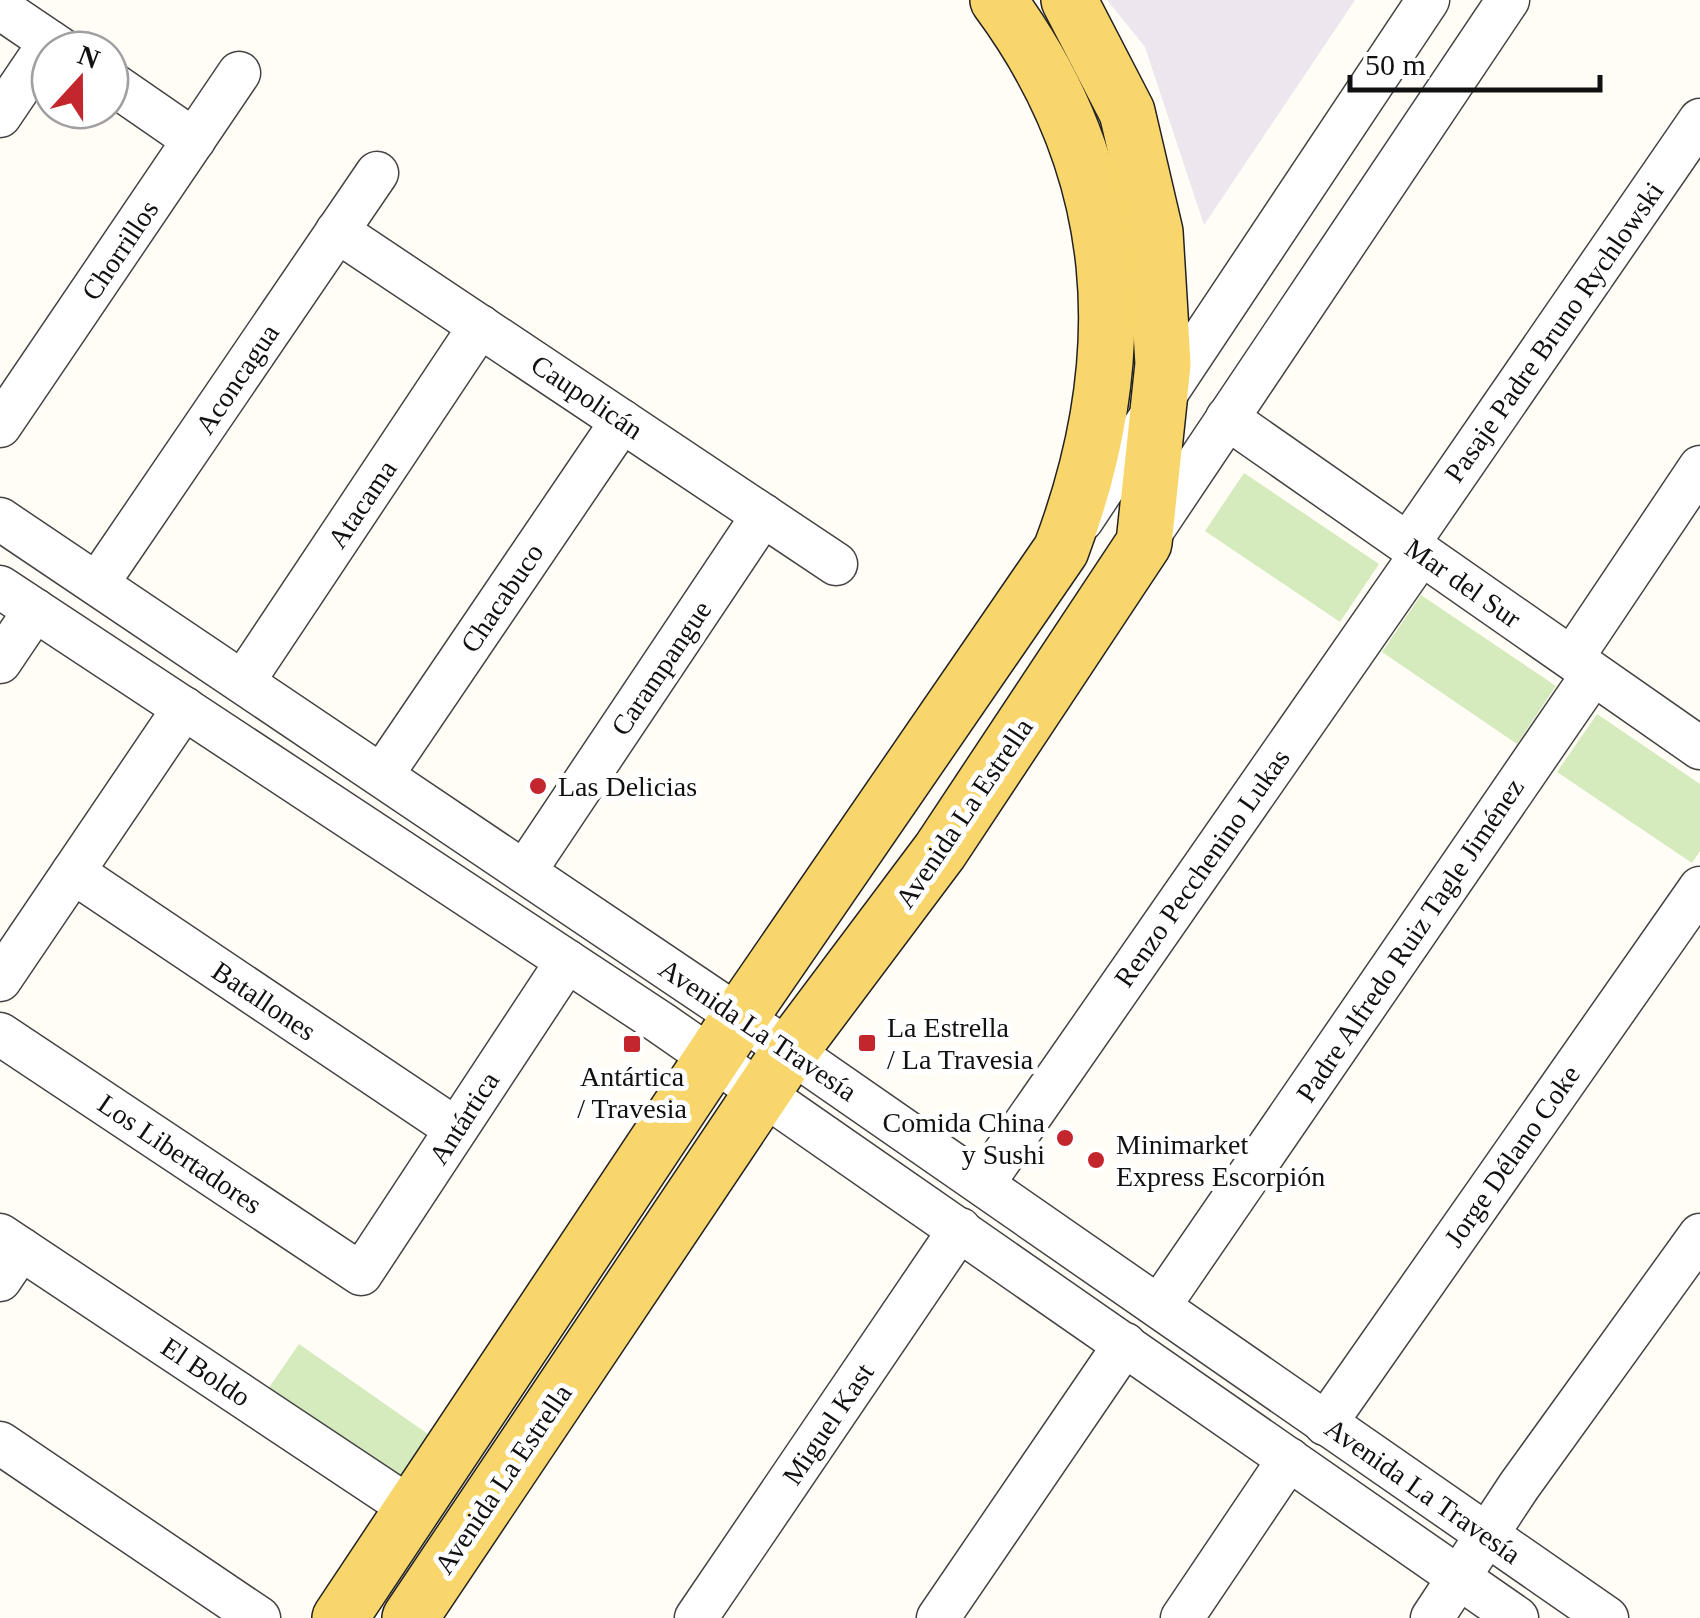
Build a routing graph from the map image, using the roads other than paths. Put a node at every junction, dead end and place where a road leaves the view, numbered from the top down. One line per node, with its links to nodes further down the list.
1 (998, 0): 17 (main road)
2 (1069, 0): 16 (main road)
3 (1428, 0): 16 (street)
4 (1508, 0): 18 (street, Avenida La Estrella)
5 (0, 8): 6 (street)
6 (32, 30)
7 (239, 74): 12 (street, Chorrillos)
8 (30, 78): 10 (street)
9 (130, 96): 12 (street)
10 (0, 116)
11 (1700, 120): 26 (street, Pasaje Padre Bruno Rychlowski)
12 (194, 140): 20 (street, Chorrillos)
13 (377, 173): 14 (street, Aconcagua)
14 (338, 231): 15 (street, Caupolicán); 29 (street, Aconcagua)
15 (480, 326): 19 (street, Caupolicán); 33 (street, Atacama)
16 (1161, 402): 22 (street); 25 (main road)
17 (1102, 410): 22 (main road); 27 (main road)
18 (1227, 418): 25 (street, Avenida La Estrella); 26 (street, Mar del Sur)
19 (622, 421): 23 (street, Caupolicán); 36 (street, Chacabuco)
20 (0, 426)
21 (1700, 467): 32 (street, Padre Alfredo Ruiz Tagle Jiménez)
22 (1113, 473): 25 (main road); 27 (street)
23 (763, 516): 28 (street, Caupolicán); 37 (street, Carampangue)
24 (0, 519): 29 (street, Avenida La Travesía)
25 (1144, 543): 44 (main road, Avenida La Estrella)
26 (1414, 549): 32 (street, Mar del Sur); 46 (street, Renzo Pecchenino Lukas)
27 (1061, 550): 43 (main road)
28 (836, 564)
29 (97, 584): 33 (street, Avenida La Travesía)
30 (17, 598): 31 (street); 34 (street, Avenida La Travesía)
31 (0, 662)
32 (1582, 666): 35 (street, Mar del Sur); 51 (street, Padre Alfredo Ruiz Tagle Jiménez)
33 (243, 682): 36 (street, Avenida La Travesía)
34 (184, 708): 38 (street); 40 (street, Avenida La Travesía)
35 (1700, 748)
36 (382, 776): 37 (street, Avenida La Travesía)
37 (525, 871): 43 (street, Avenida La Travesía)
38 (72, 872): 41 (street); 45 (street, Batallones)
39 (1700, 888): 53 (street, Jorge Délano Coke)
40 (567, 961): 43 (street, Avenida La Travesía); 45 (street, Antártica)
41 (0, 980)
42 (0, 1034): 50 (street, Los Libertadores)
43 (726, 1037): 44 (street, Avenida La Travesía); 56 (main road)
44 (776, 1072): 46 (street, Avenida La Travesía); 47 (street, Avenida La Travesía); 61 (main road, Avenida La Estrella)
45 (456, 1130): 50 (street, Antártica)
46 (983, 1184): 51 (street, Avenida La Travesía)
47 (960, 1229): 52 (street, Avenida La Travesía); 62 (street, Miguel Kast)
48 (1700, 1235): 57 (street)
49 (7, 1255): 56 (street, El Boldo)
50 (360, 1274)
51 (1160, 1305): 53 (street, Avenida La Travesía)
52 (1125, 1344): 55 (street, Avenida La Travesía); 63 (street)
53 (1325, 1424): 57 (street, Avenida La Travesía)
54 (0, 1443): 59 (street)
55 (1290, 1459): 58 (street, Avenida La Travesía); 64 (street)
56 (412, 1509): 60 (main road)
57 (1488, 1536): 58 (street); 67 (street, Avenida La Travesía)
58 (1459, 1578): 65 (street); 66 (street, Avenida La Travesía)
59 (259, 1618)
60 (340, 1618)
61 (410, 1618)
62 (696, 1618)
63 (938, 1618)
64 (1182, 1618)
65 (1432, 1618)
66 (1516, 1618)
67 (1607, 1618)

